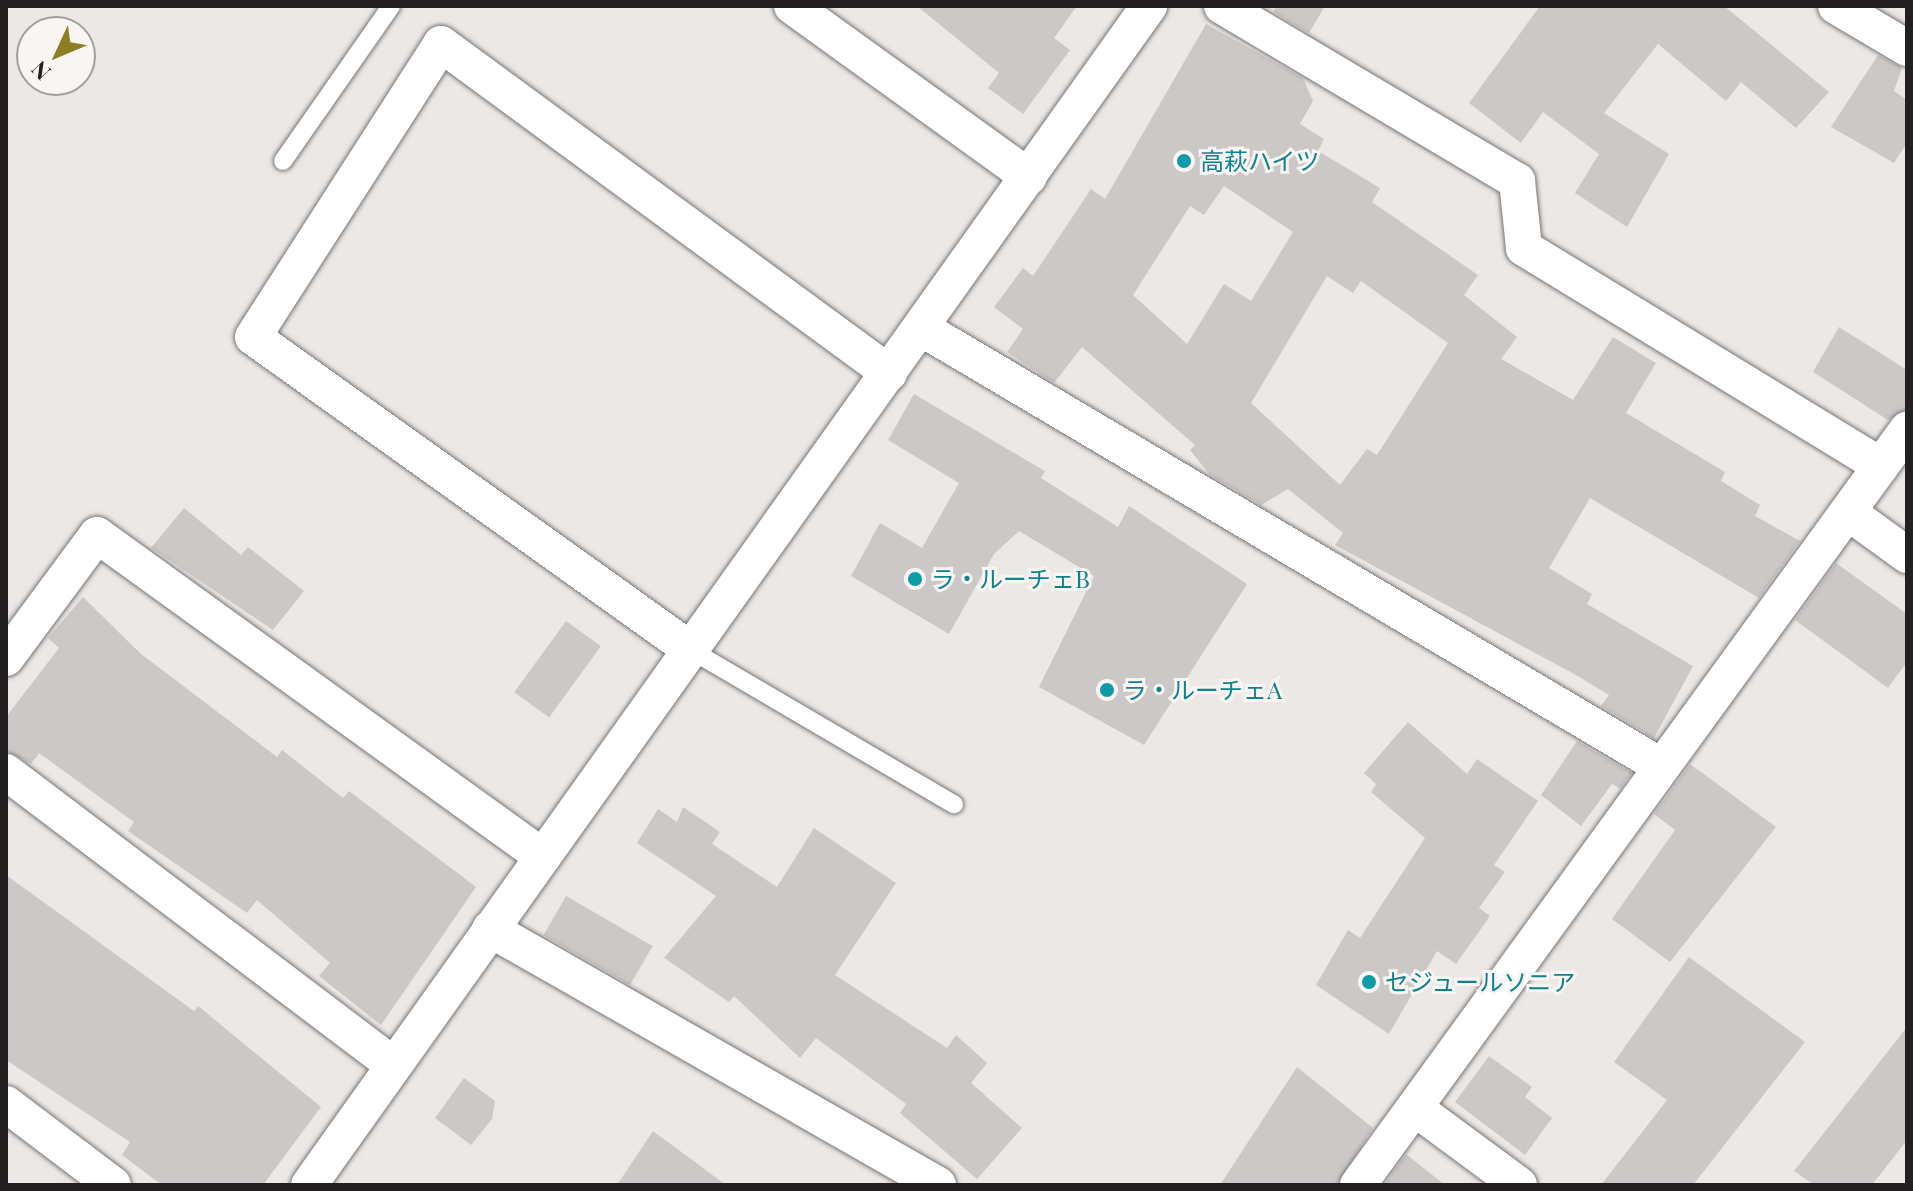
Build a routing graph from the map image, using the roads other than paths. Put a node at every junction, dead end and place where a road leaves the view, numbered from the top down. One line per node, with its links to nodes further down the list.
1 (391, 6): 7 (lane)
2 (792, 6): 8 (street)
3 (1149, 6): 8 (street)
4 (1222, 6): 12 (street)
5 (1836, 6): 6 (street)
6 (1907, 48)
7 (283, 161)
8 (1029, 177): 9 (street)
9 (921, 328): 10 (street); 17 (street)
10 (889, 373): 15 (street); 15 (street)
11 (1907, 430): 12 (street)
12 (1881, 466): 13 (street)
13 (1849, 513): 14 (street); 17 (street)
14 (1907, 555)
15 (691, 650): 19 (lane); 20 (street)
16 (6, 658): 20 (street)
17 (1659, 765): 24 (street)
18 (6, 772): 22 (street)
19 (954, 804)
20 (543, 857): 21 (street)
21 (490, 929): 22 (street); 27 (street)
22 (394, 1065): 26 (street)
23 (6, 1104): 25 (street)
24 (1416, 1109): 28 (street); 29 (street)
25 (113, 1185)
26 (309, 1185)
27 (938, 1185)
28 (1358, 1185)
29 (1519, 1185)

